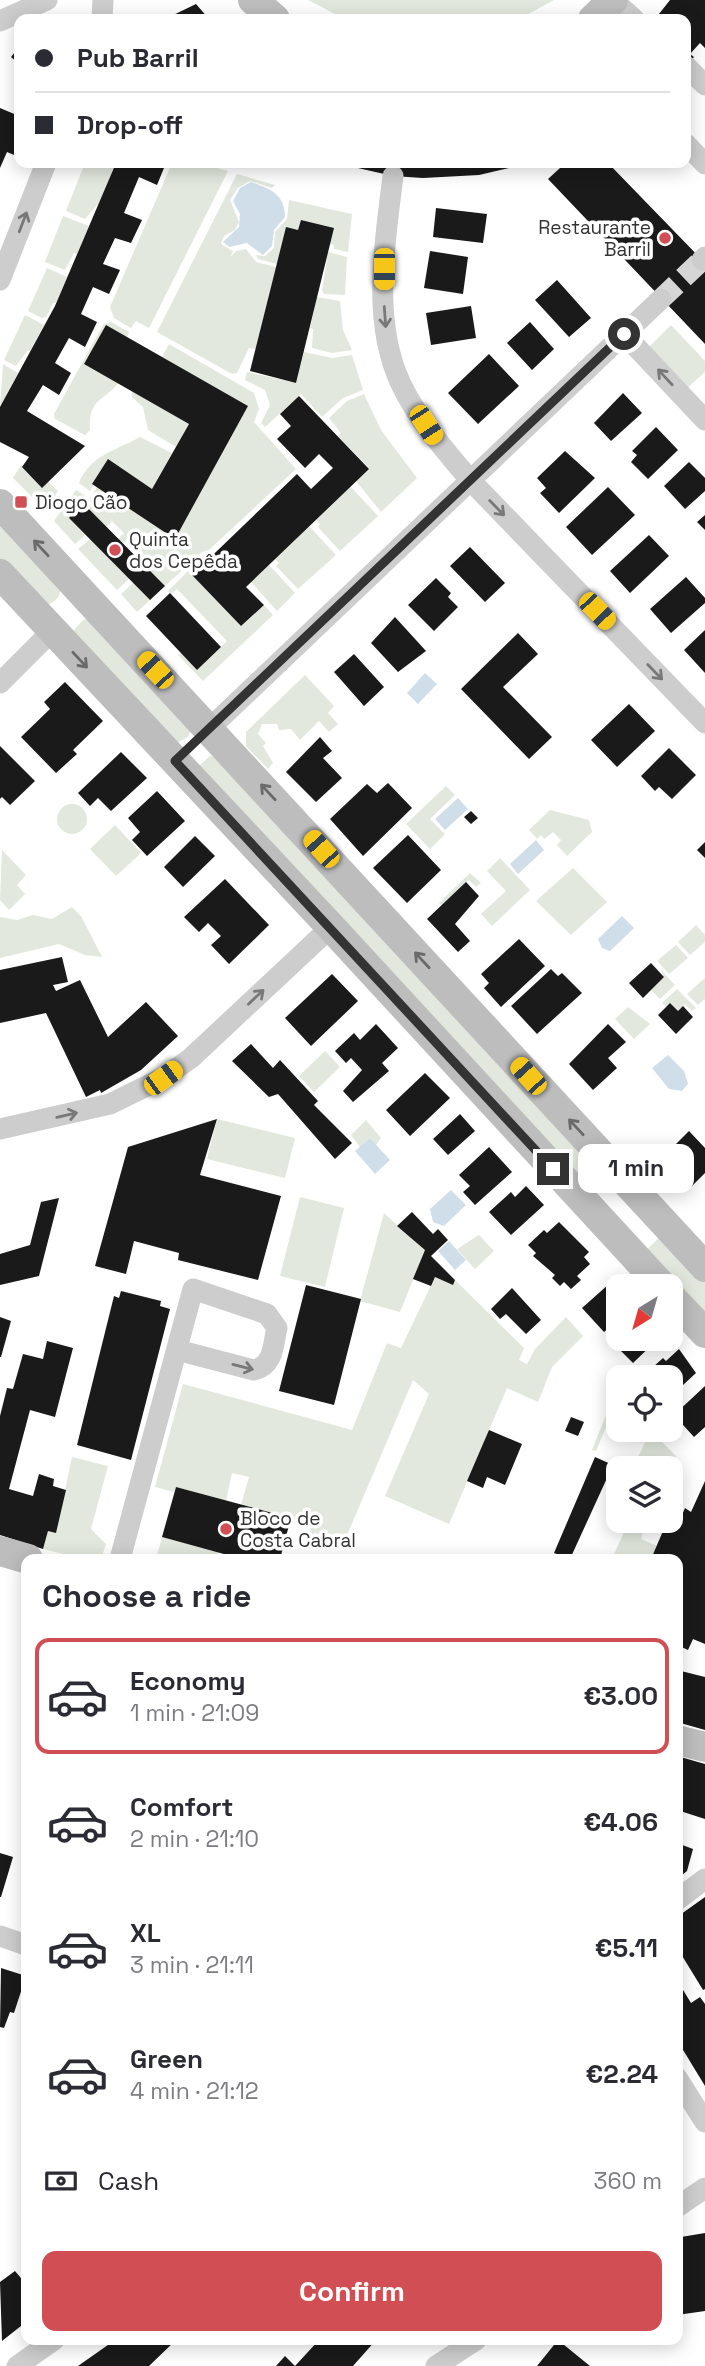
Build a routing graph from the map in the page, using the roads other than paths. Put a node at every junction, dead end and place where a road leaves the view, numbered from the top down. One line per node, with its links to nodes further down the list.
1 (47, 0): 4 (street)
2 (253, 0): 5 (main road)
3 (613, 0): 6 (main road); 7 (street)
4 (16, 14)
5 (269, 14)
6 (598, 14)
7 (628, 14)
8 (691, 70): 9 (street)
9 (705, 85)
10 (691, 149): 11 (street)
11 (705, 164)
12 (44, 168): 14 (street, one-way to 12)
13 (393, 176): 18 (street, one-way to 18)
14 (0, 280)
15 (661, 299): 16 (street)
16 (624, 334): 17 (street, one-way to 16); 18 (street)
17 (705, 420)
18 (470, 480): 24 (street, one-way to 24); 25 (street)
19 (0, 504): 21 (main road, one-way to 19)
20 (0, 574): 22 (main road)
21 (82, 592): 22 (main road); 25 (main road)
22 (52, 631): 23 (street); 26 (main road, one-way to 26)
23 (0, 683)
24 (705, 723)
25 (210, 729): 26 (main road); 29 (main road, one-way to 25)
26 (175, 761): 27 (main road)
27 (331, 927): 28 (street, one-way to 27); 30 (main road)
28 (0, 1129)
29 (623, 1179): 30 (main road); 31 (main road)
30 (590, 1210): 32 (main road)
31 (659, 1218): 32 (main road); 33 (main road)
32 (626, 1248): 34 (main road)
33 (705, 1267)
34 (651, 1274)
35 (683, 1310): 36 (main road)
36 (705, 1333)
37 (177, 1350): 37 (street, one-way to 37); 39 (street)
38 (0, 1551): 40 (main road)
39 (121, 1554)
40 (21, 1557)
41 (683, 1742): 42 (main road)
42 (705, 1747)
43 (705, 1879): 44 (street)
44 (683, 1896)
45 (0, 1936): 46 (street)
46 (21, 1943)
47 (683, 2087): 48 (street)
48 (705, 2122)
49 (705, 2188): 50 (street)
50 (683, 2203)
51 (47, 2345): 53 (street)
52 (468, 2345): 54 (street)
53 (17, 2366)
54 (436, 2366)

